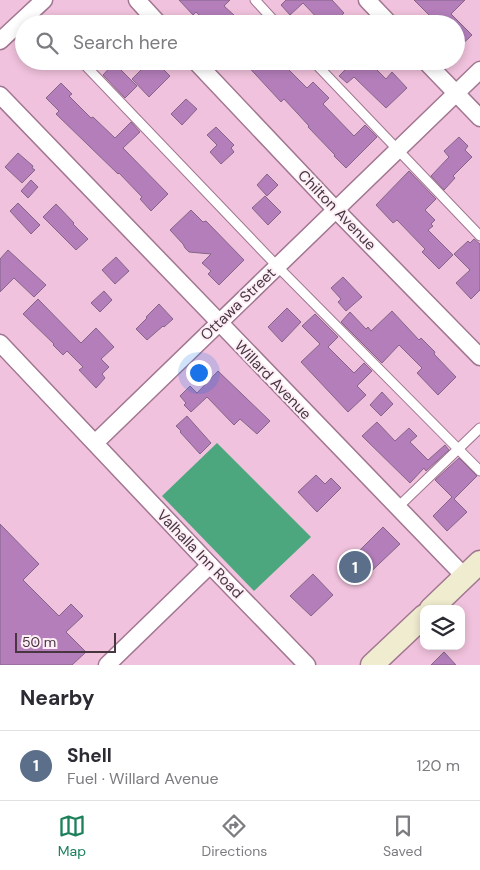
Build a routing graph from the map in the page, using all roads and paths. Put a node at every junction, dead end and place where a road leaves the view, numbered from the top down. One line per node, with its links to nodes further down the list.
1 (44, 0): 5 (street)
2 (137, 0): 6 (street)
3 (254, 0): 7 (lane)
4 (367, 0): 8 (street)
5 (28, 15)
6 (151, 15)
7 (268, 15)
8 (381, 15)
9 (15, 27): 10 (street)
10 (0, 41)
11 (90, 70): 22 (lane)
12 (204, 70): 20 (street, Chilton Avenue)
13 (321, 70): 19 (lane)
14 (434, 70): 16 (street)
15 (480, 70): 16 (street, Ottawa Street)
16 (456, 93): 18 (street); 19 (street, Ottawa Street)
17 (0, 95): 23 (street, Willard Avenue)
18 (480, 118)
19 (397, 150): 20 (street, Ottawa Street); 21 (lane)
20 (336, 209): 22 (street, Ottawa Street); 25 (street, Chilton Avenue)
21 (480, 236)
22 (277, 266): 23 (street, Ottawa Street); 28 (lane)
23 (219, 323): 27 (street, Ottawa Street); 30 (street, Willard Avenue)
24 (0, 343): 27 (street)
25 (480, 357)
26 (480, 428): 28 (lane)
27 (95, 443): 31 (street, Valhalla Inn Road)
28 (458, 449): 29 (lane); 30 (lane)
29 (480, 471)
30 (397, 508): 32 (street, Willard Avenue)
31 (210, 565): 35 (street); 36 (street, Valhalla Inn Road)
32 (472, 570): 33 (main road)
33 (435, 605)
34 (420, 620): 37 (main road)
35 (107, 665)
36 (307, 665)
37 (372, 665)

